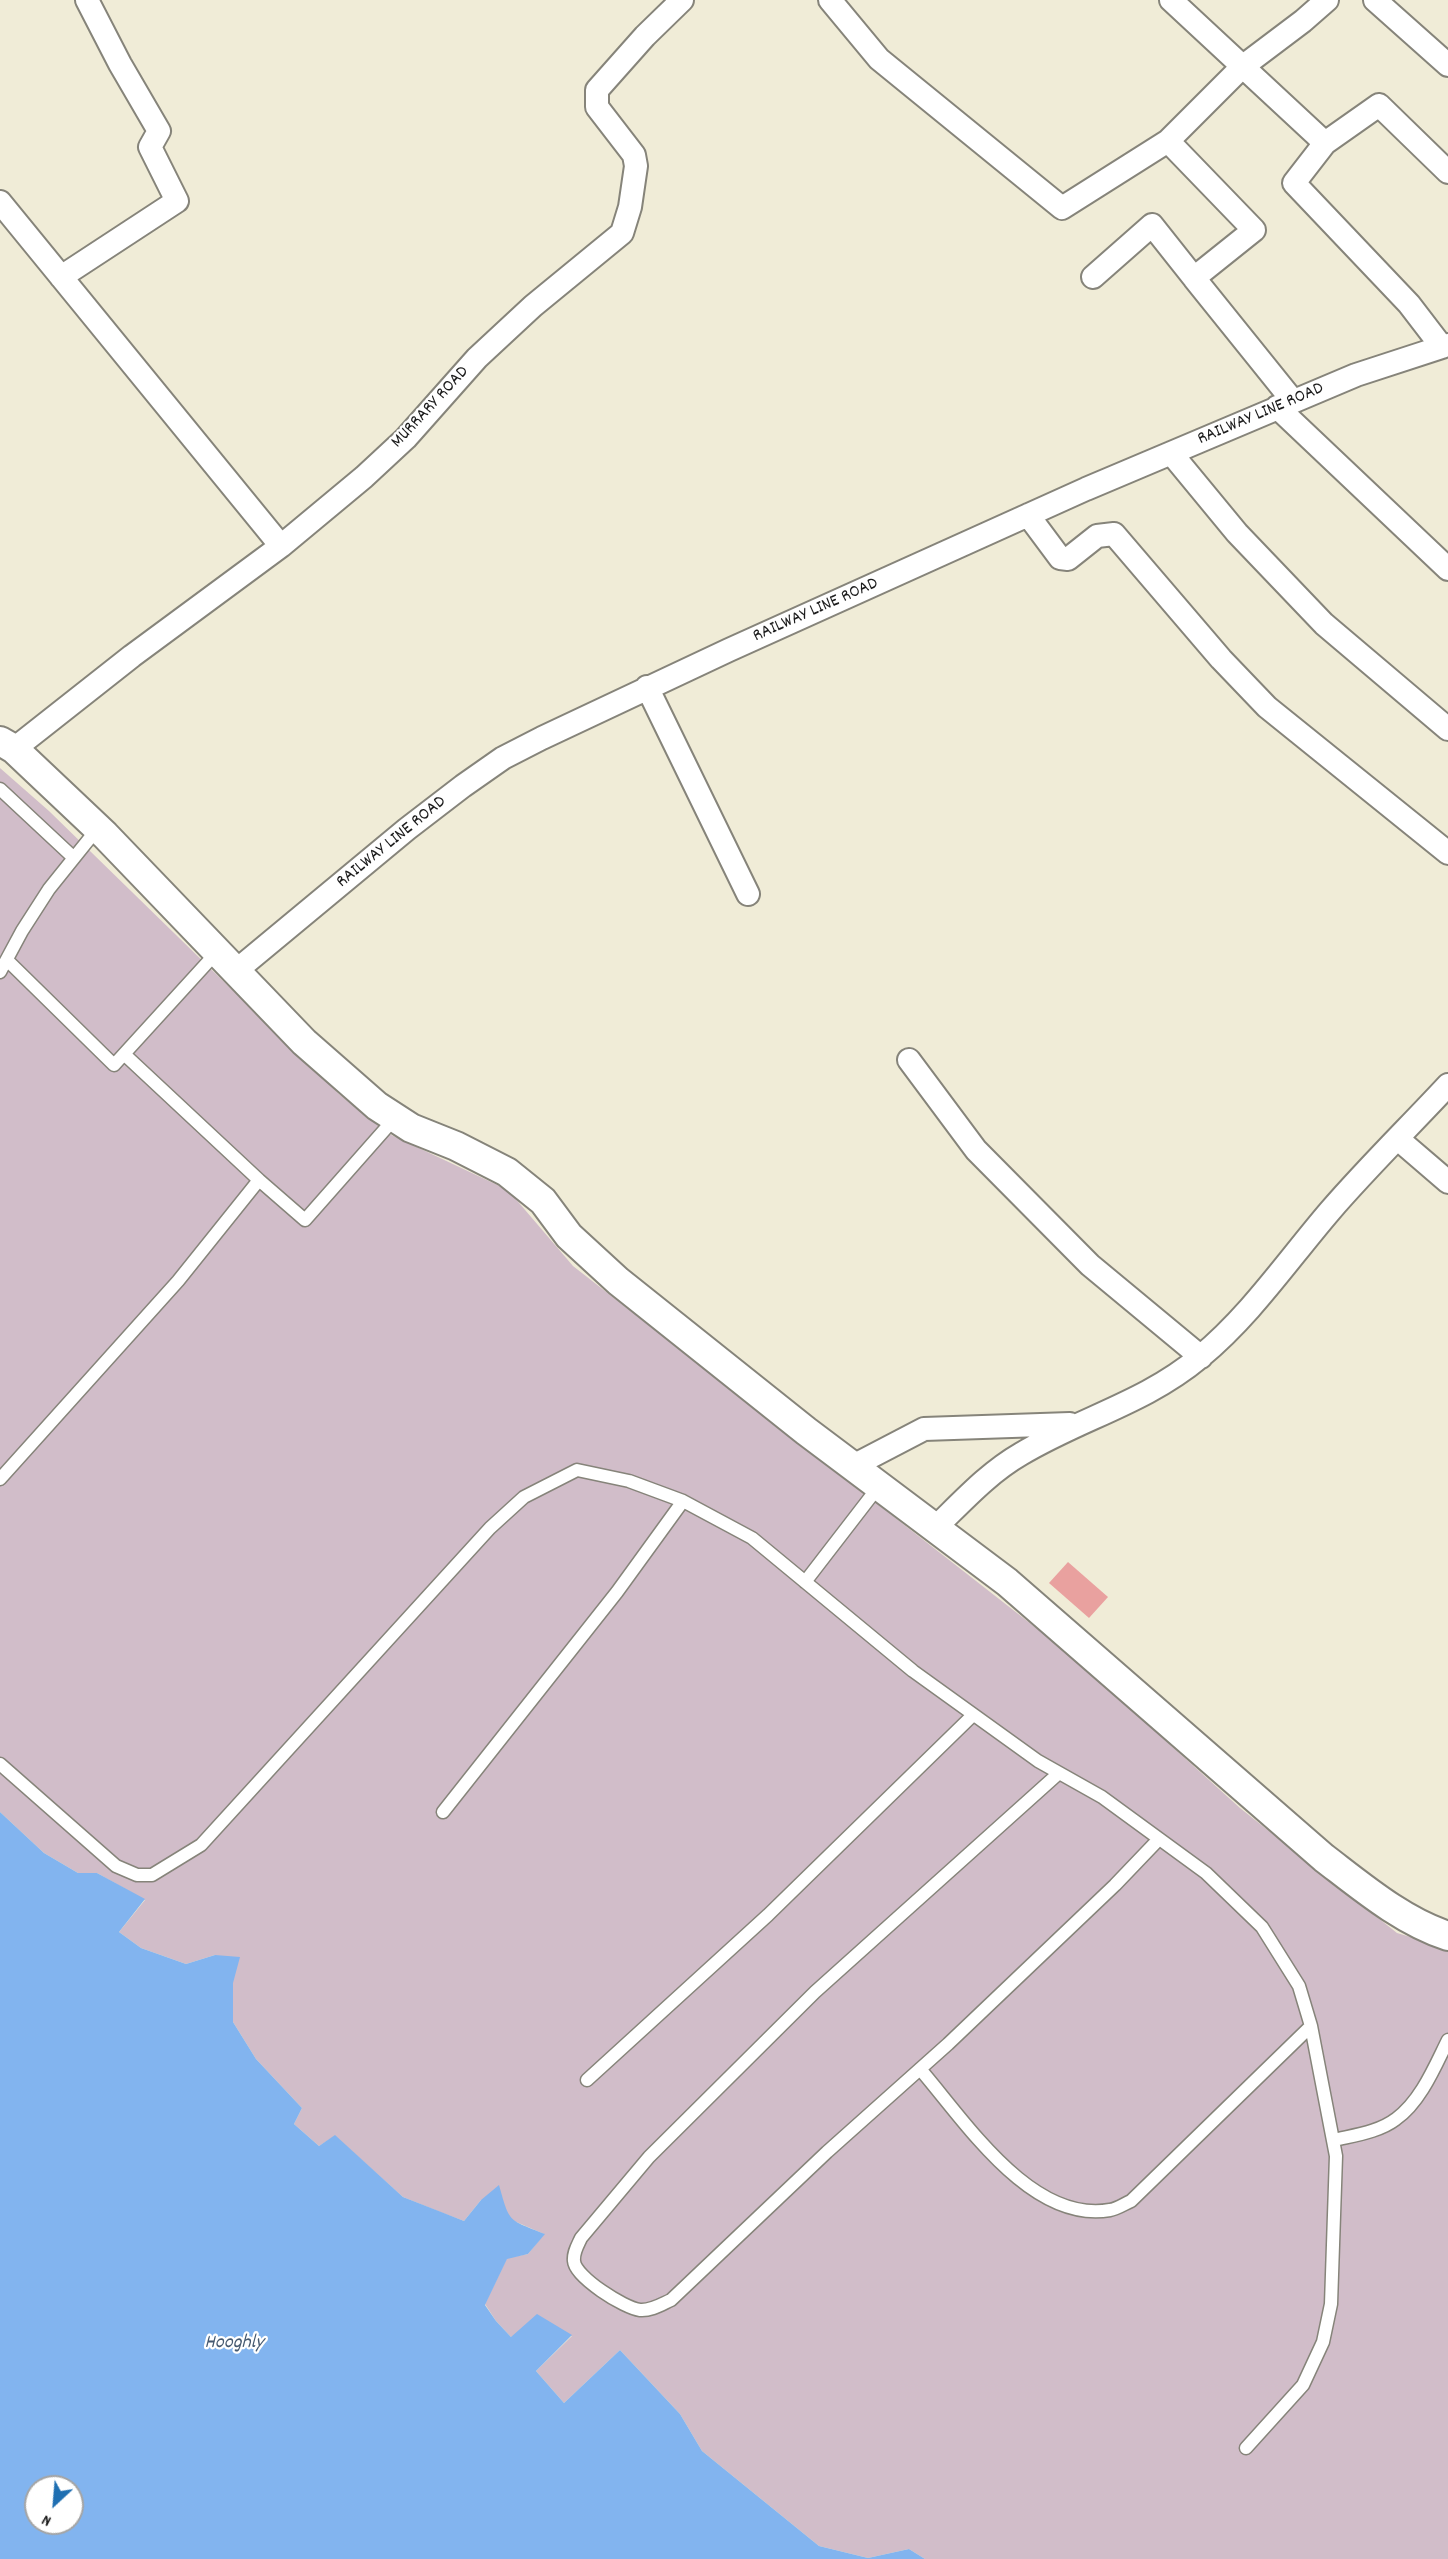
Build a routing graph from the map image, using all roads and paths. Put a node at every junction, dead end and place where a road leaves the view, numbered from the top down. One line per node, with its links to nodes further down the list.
1 (87, 0): 14 (street)
2 (682, 0): 20 (street, MURRARY ROAD)
3 (830, 0): 9 (street)
4 (1171, 0): 8 (street)
5 (1327, 0): 8 (street)
6 (1376, 0): 7 (street)
7 (1448, 65)
8 (1242, 67): 9 (street); 10 (street)
9 (1168, 141): 15 (street)
10 (1325, 143): 11 (street); 16 (street)
11 (1448, 172)
12 (0, 202): 14 (street)
13 (1094, 276): 15 (street)
14 (61, 277): 20 (street)
15 (1194, 278): 17 (street)
16 (1445, 346): 17 (street, RAILWAY LINE ROAD)
17 (1285, 404): 18 (street, RAILWAY LINE ROAD); 21 (street)
18 (1171, 453): 19 (street, RAILWAY LINE ROAD); 23 (street)
19 (1028, 515): 22 (street, RAILWAY LINE ROAD); 27 (street)
20 (280, 546): 24 (street, MURRARY ROAD)
21 (1448, 569)
22 (647, 687): 29 (street); 31 (street, RAILWAY LINE ROAD)
23 (1448, 729)
24 (7, 745): 26 (street)
25 (0, 789): 28 (lane)
26 (98, 828): 28 (lane); 31 (street)
27 (1448, 853)
28 (74, 858): 30 (lane)
29 (748, 894)
30 (7, 960): 32 (lane); 33 (lane)
31 (228, 960): 33 (lane); 36 (street)
32 (0, 972)
33 (124, 1054): 38 (lane)
34 (909, 1060): 40 (street)
35 (1448, 1085): 37 (street)
36 (396, 1118): 38 (lane); 42 (street)
37 (1398, 1138): 39 (street); 40 (street)
38 (259, 1180): 43 (lane)
39 (1448, 1182)
40 (1201, 1357): 41 (street)
41 (1085, 1424): 42 (street); 46 (street)
42 (853, 1466): 44 (street)
43 (0, 1479)
44 (879, 1486): 46 (street); 47 (lane)
45 (683, 1501): 47 (lane); 49 (lane); 51 (lane)
46 (935, 1528): 53 (street)
47 (805, 1582): 48 (lane)
48 (973, 1715): 50 (lane); 57 (lane)
49 (0, 1764)
50 (1059, 1773): 52 (lane); 56 (lane)
51 (443, 1812)
52 (1159, 1839): 54 (lane); 56 (lane)
53 (1448, 1936)
54 (1311, 2026): 56 (lane); 58 (lane)
55 (1448, 2040): 58 (lane)
56 (920, 2069)
57 (588, 2080)
58 (1334, 2140): 59 (lane)
59 (1246, 2448)

